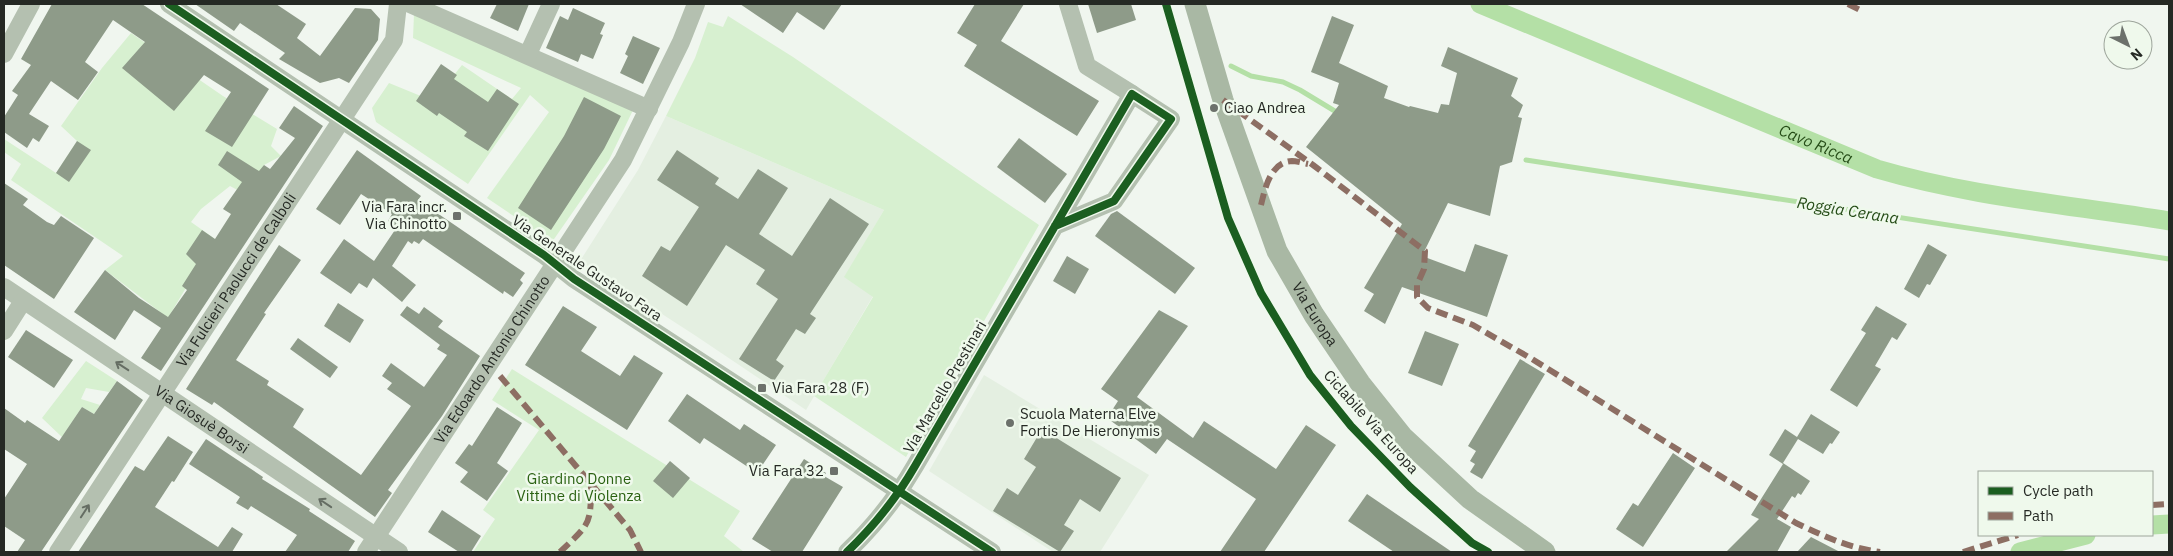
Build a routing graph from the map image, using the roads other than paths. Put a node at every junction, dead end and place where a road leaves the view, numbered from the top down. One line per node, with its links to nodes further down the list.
1 (31, 4): 9 (street)
2 (169, 4): 13 (street, Via Generale Gustavo Fara)
3 (398, 4): 13 (street, Via Fulcieri Paolucci de Calboli)
4 (410, 4): 10 (street)
5 (552, 4): 10 (street)
6 (696, 4): 12 (street, Via Edoardo Antonio Chinotto)
7 (1068, 4): 11 (street)
8 (1195, 4): 27 (main road, Via Europa)
9 (4, 54)
10 (528, 54): 12 (street)
11 (1132, 94): 14 (street, Via Marcello Prestinari); 14 (street)
12 (649, 110): 15 (street, Via Edoardo Antonio Chinotto)
13 (342, 119): 15 (street, Via Generale Gustavo Fara); 19 (street, Via Fulcieri Paolucci de Calboli)
14 (1055, 226): 20 (street, Via Marcello Prestinari)
15 (555, 264): 20 (street, Via Generale Gustavo Fara); 21 (street, Via Edoardo Antonio Chinotto)
16 (4, 286): 17 (street, Via Giosuè Borsi)
17 (23, 301): 18 (street); 19 (street, Via Giosuè Borsi, one-way to 17)
18 (4, 331)
19 (163, 392): 21 (street, Via Giosuè Borsi, one-way to 19); 22 (street, Via Fulcieri Paolucci de Calboli, one-way to 19)
20 (900, 492): 25 (street, Via Marcello Prestinari); 26 (street, Via Generale Gustavo Fara)
21 (376, 537): 23 (street, Via Edoardo Antonio Chinotto); 24 (street, Via Giosuè Borsi)
22 (58, 552)
23 (366, 552)
24 (399, 552)
25 (847, 552)
26 (992, 552)
27 (1545, 552)

